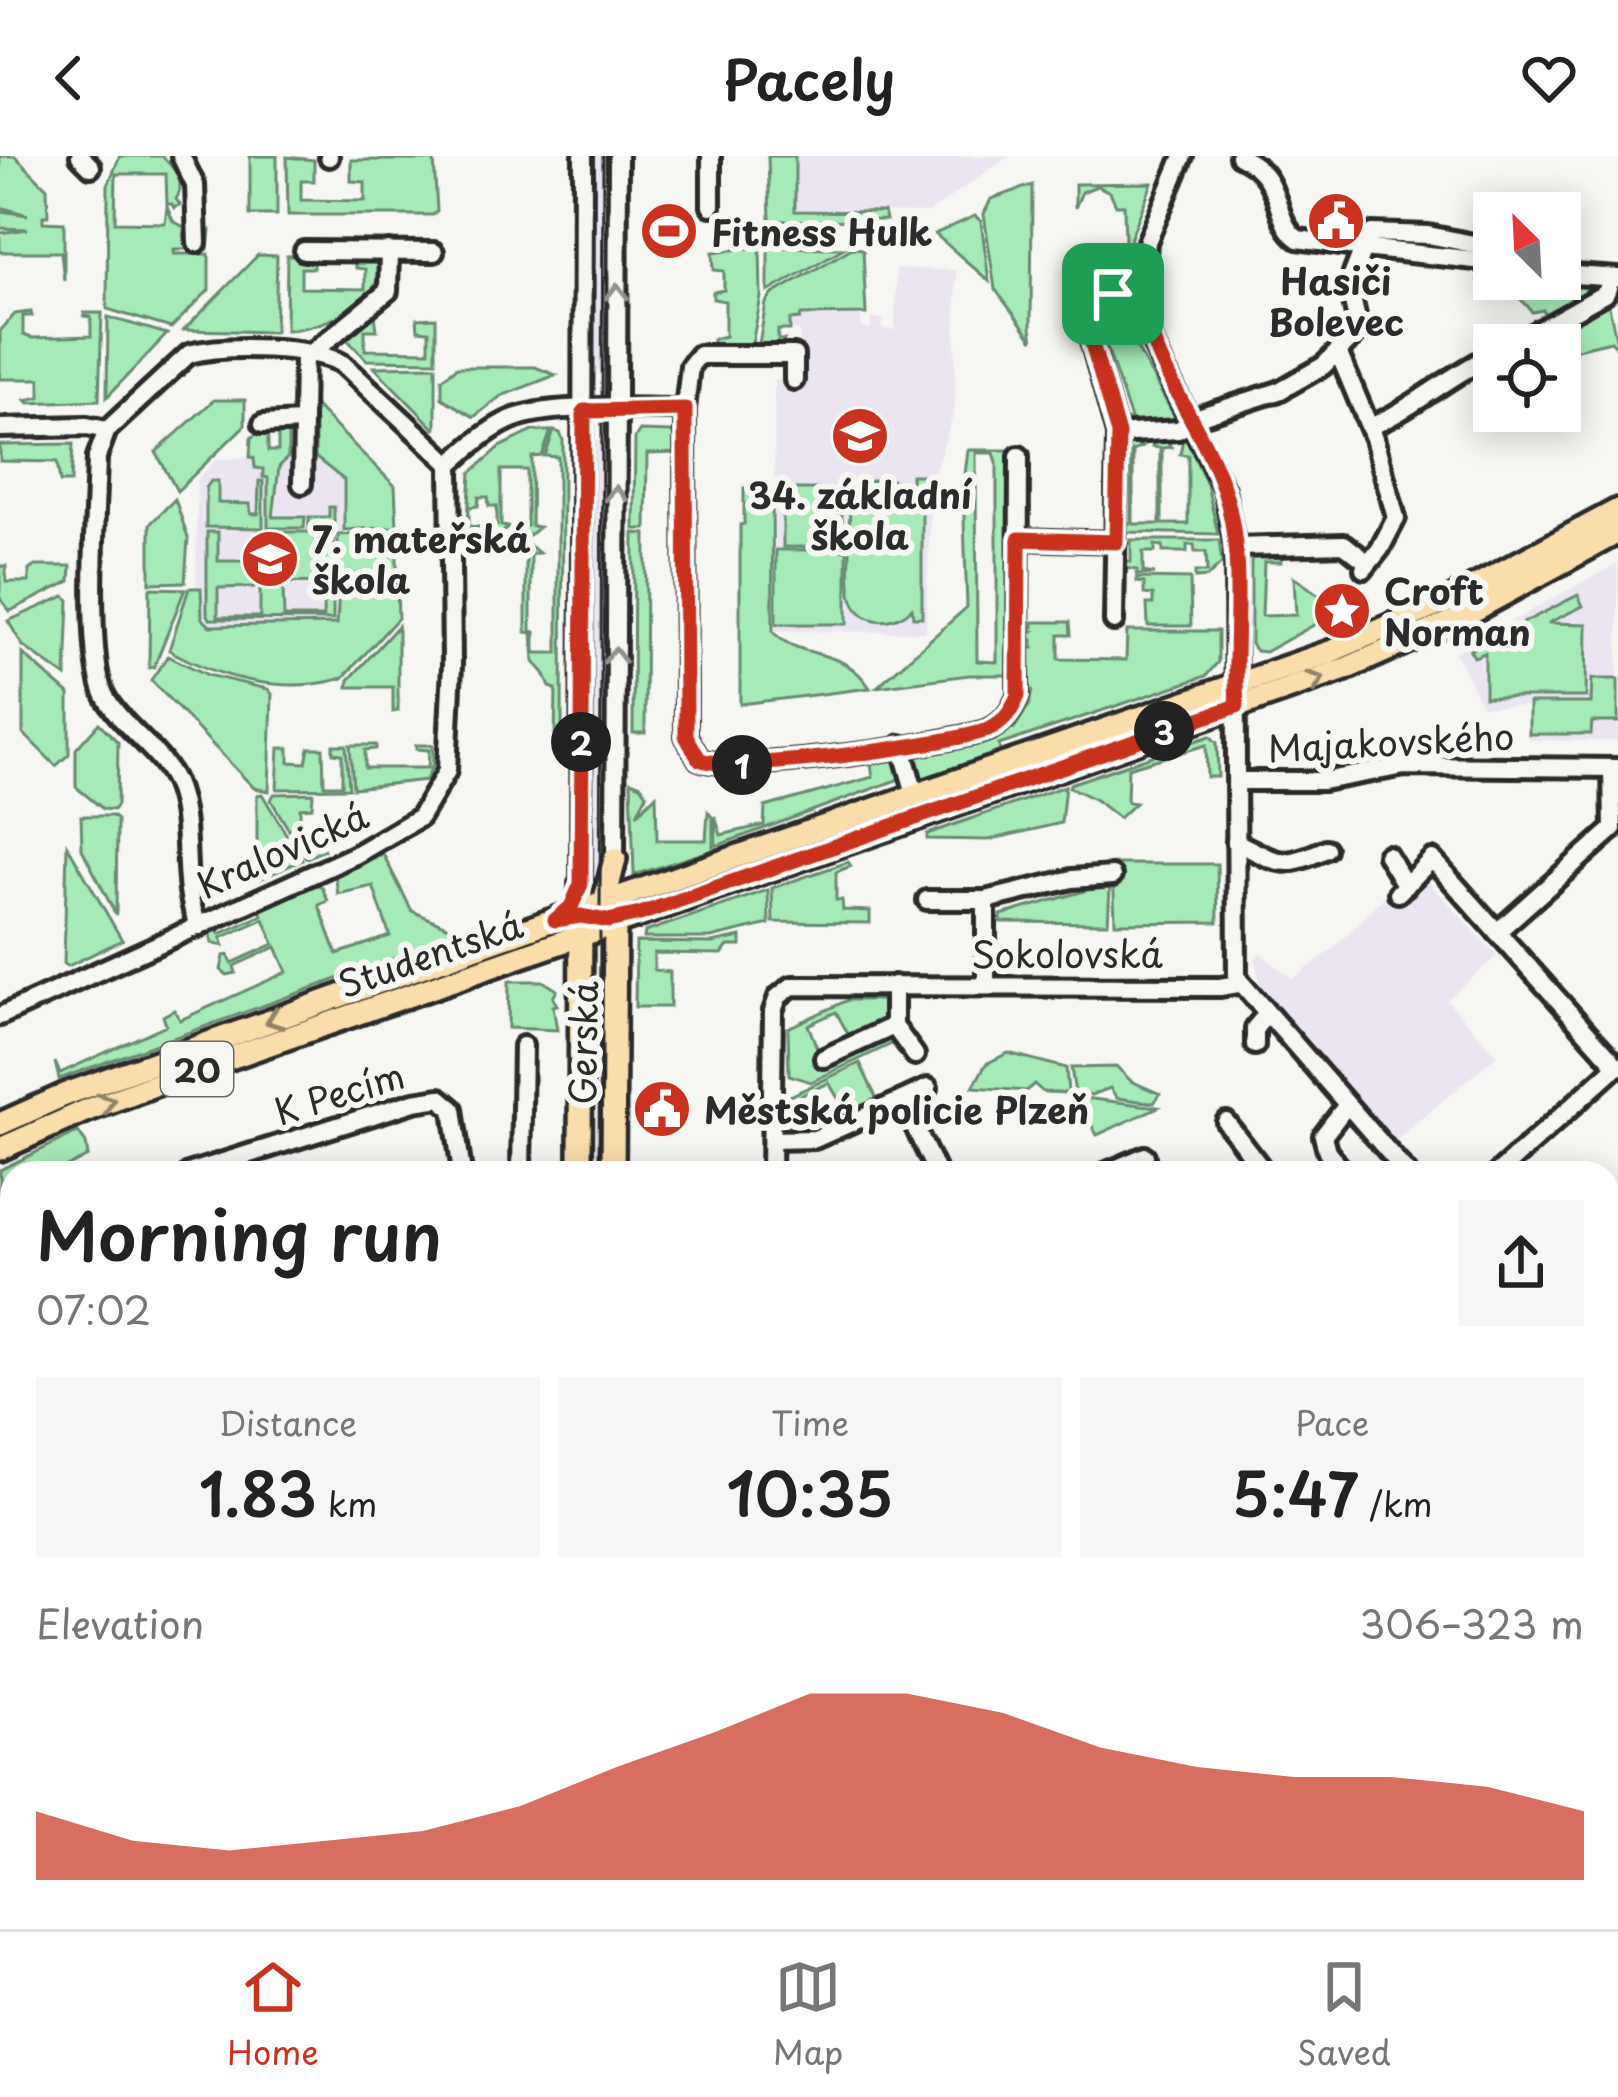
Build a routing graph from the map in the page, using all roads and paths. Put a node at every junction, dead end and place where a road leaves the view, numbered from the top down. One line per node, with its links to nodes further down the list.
1 (181, 156): 8 (street)
2 (583, 156): 25 (street, Gerská)
3 (617, 156): 23 (street, one-way to 3)
4 (711, 156): 7 (street)
5 (1183, 156): 17 (street)
6 (1239, 156): 10 (street)
7 (711, 206)
8 (196, 243)
9 (1473, 244): 10 (street)
10 (1370, 249): 14 (street); 20 (street)
11 (304, 251): 12 (street)
12 (389, 251): 13 (street); 19 (street)
13 (434, 252)
14 (1473, 260)
15 (1581, 276): 16 (street)
16 (1615, 278): 18 (street)
17 (1142, 292): 27 (street); 32 (street)
18 (1551, 324)
19 (306, 354): 26 (street); 31 (street); 34 (street)
20 (1339, 354): 27 (street); 29 (street)
21 (1473, 365): 29 (street)
22 (794, 380): 24 (street)
23 (616, 409): 24 (street); 25 (street); 50 (street, one-way to 23)
24 (685, 409): 43 (street)
25 (584, 411): 34 (street); 52 (street, Gerská)
26 (301, 422): 28 (street); 35 (street)
27 (1192, 422): 32 (street); 40 (street)
28 (263, 424)
29 (1370, 427): 40 (street)
30 (0, 428): 31 (street)
31 (107, 430): 58 (street, Kralovická)
32 (1118, 434): 39 (street)
33 (1019, 456): 38 (street)
34 (450, 464): 58 (street, Kralovická)
35 (302, 484)
36 (1618, 510): 42 (main road, Studentská / 20)
37 (1618, 532): 42 (main road, Studentská / 20, one-way to 37)
38 (1019, 539): 39 (street); 43 (street)
39 (1116, 542): 41 (street)
40 (1235, 547): 42 (street)
41 (1114, 621)
42 (1236, 696): 45 (street); 46 (main road, Studentská / 20); 55 (main road, Studentská / 20)
43 (901, 745): 46 (street)
44 (1615, 768): 45 (street, Majakovského); 59 (street)
45 (1239, 781): 47 (street)
46 (916, 797): 55 (main road, Studentská / 20)
47 (1236, 842): 48 (street); 63 (street)
48 (1326, 850)
49 (1387, 854): 59 (street)
50 (614, 860): 55 (main road); 56 (main road)
51 (1112, 876): 54 (street)
52 (581, 884): 56 (main road, Gerská); 57 (main road)
53 (926, 900): 54 (street)
54 (986, 900): 65 (street)
55 (639, 903): 56 (main road, Studentská / 20); 61 (main road)
56 (598, 918): 57 (main road, Studentská / 20); 60 (main road, Studentská); 61 (main road); 62 (main road, Gerská)
57 (555, 920): 78 (main road, Studentská / 20, one-way to 78)
58 (199, 927): 67 (street)
59 (1497, 932): 73 (street)
60 (554, 944): 62 (main road); 80 (main road, Studentská / 20, one-way to 60)
61 (616, 956): 88 (main road, Gerská)
62 (579, 982): 87 (main road, Gerská)
63 (1238, 984): 65 (street, Sokolovská); 66 (street)
64 (895, 985): 65 (street, Sokolovská); 68 (street); 79 (street, Sokolovská)
65 (986, 986)
66 (1266, 1015): 69 (street); 76 (street)
67 (0, 1016)
68 (894, 1026): 71 (street); 72 (street)
69 (1255, 1045)
70 (523, 1046): 86 (street)
71 (915, 1055)
72 (824, 1058)
73 (1618, 1066): 95 (street)
74 (928, 1088): 75 (street)
75 (902, 1100): 79 (street); 90 (street)
76 (1347, 1105): 93 (street); 94 (street)
77 (1226, 1122): 92 (street)
78 (0, 1124)
79 (772, 1140): 89 (street, Sokolovská)
80 (0, 1149)
81 (255, 1152): 83 (street, K Pecím); 84 (street); 85 (street, K Pecím)
82 (1145, 1156): 91 (street)
83 (227, 1161)
84 (255, 1161)
85 (460, 1161)
86 (521, 1161)
87 (580, 1161)
88 (613, 1161)
89 (771, 1161)
90 (932, 1161)
91 (1133, 1161)
92 (1256, 1161)
93 (1335, 1161)
94 (1396, 1161)
95 (1511, 1161)

